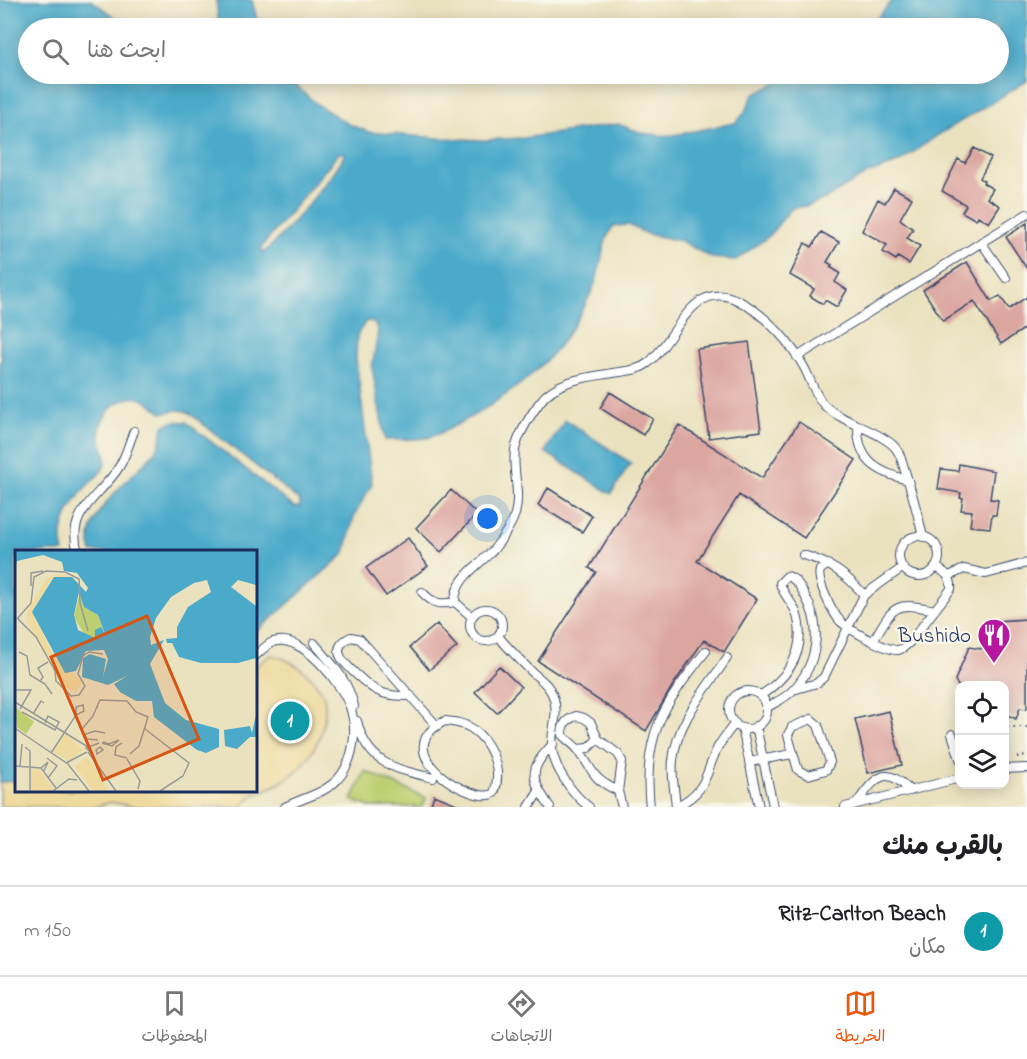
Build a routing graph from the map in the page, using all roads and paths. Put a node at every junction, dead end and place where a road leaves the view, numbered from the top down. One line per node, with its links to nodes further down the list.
1 (1027, 214): 2 (lane)
2 (981, 242): 3 (lane); 4 (lane)
3 (1006, 278)
4 (797, 357): 5 (lane); 18 (lane)
5 (858, 425): 7 (lane); 7 (lane)
6 (134, 431): 9 (lane)
7 (908, 480): 8 (lane)
8 (923, 537): 13 (lane); 14 (lane)
9 (77, 550)
10 (803, 555): 12 (lane)
11 (1027, 562): 15 (lane)
12 (828, 564): 17 (lane); 21 (lane)
13 (936, 567): 14 (lane); 15 (lane)
14 (902, 568): 17 (lane)
15 (948, 576): 19 (lane)
16 (422, 592): 18 (lane)
17 (864, 595): 21 (lane)
18 (456, 602): 20 (lane)
19 (935, 610): 23 (lane); 23 (lane)
20 (472, 617): 22 (lane); 22 (lane)
21 (848, 627): 23 (lane); 30 (lane)
22 (498, 636): 44 (lane)
23 (873, 640)
24 (314, 643): 27 (lane)
25 (706, 651): 65 (lane)
26 (256, 655): 29 (lane)
27 (324, 655): 29 (lane); 41 (lane)
28 (727, 658): 66 (lane)
29 (318, 662): 41 (lane)
30 (793, 690): 32 (lane); 33 (lane)
31 (411, 696): 31 (lane); 34 (lane)
32 (760, 696): 33 (lane); 35 (lane)
33 (766, 708): 36 (lane)
34 (437, 726): 51 (lane); 58 (lane)
35 (738, 726): 36 (lane); 48 (lane); 66 (lane)
36 (756, 726): 47 (lane)
37 (1027, 727): 38 (path)
38 (1009, 728)
39 (952, 734): 43 (lane)
40 (562, 735): 42 (lane); 44 (lane); 45 (lane)
41 (358, 738): 51 (lane); 60 (lane)
42 (598, 739): 45 (lane); 55 (lane)
43 (955, 743)
44 (552, 746): 54 (lane); 63 (lane)
45 (578, 749): 55 (lane)
46 (792, 754): 46 (lane); 47 (lane)
47 (762, 759): 48 (lane); 59 (lane)
48 (749, 762): 67 (lane)
49 (1027, 768): 50 (lane)
50 (1009, 770)
51 (433, 778): 53 (lane)
52 (955, 779): 56 (lane)
53 (447, 791)
54 (539, 791): 61 (lane); 62 (lane)
55 (618, 791): 64 (lane)
56 (910, 791): 57 (lane); 57 (lane)
57 (856, 804): 68 (lane)
58 (480, 805)
59 (774, 806): 67 (lane)
60 (285, 807)
61 (529, 807)
62 (550, 807)
63 (589, 807)
64 (622, 807)
65 (650, 807)
66 (676, 807)
67 (761, 807)
68 (845, 807)

